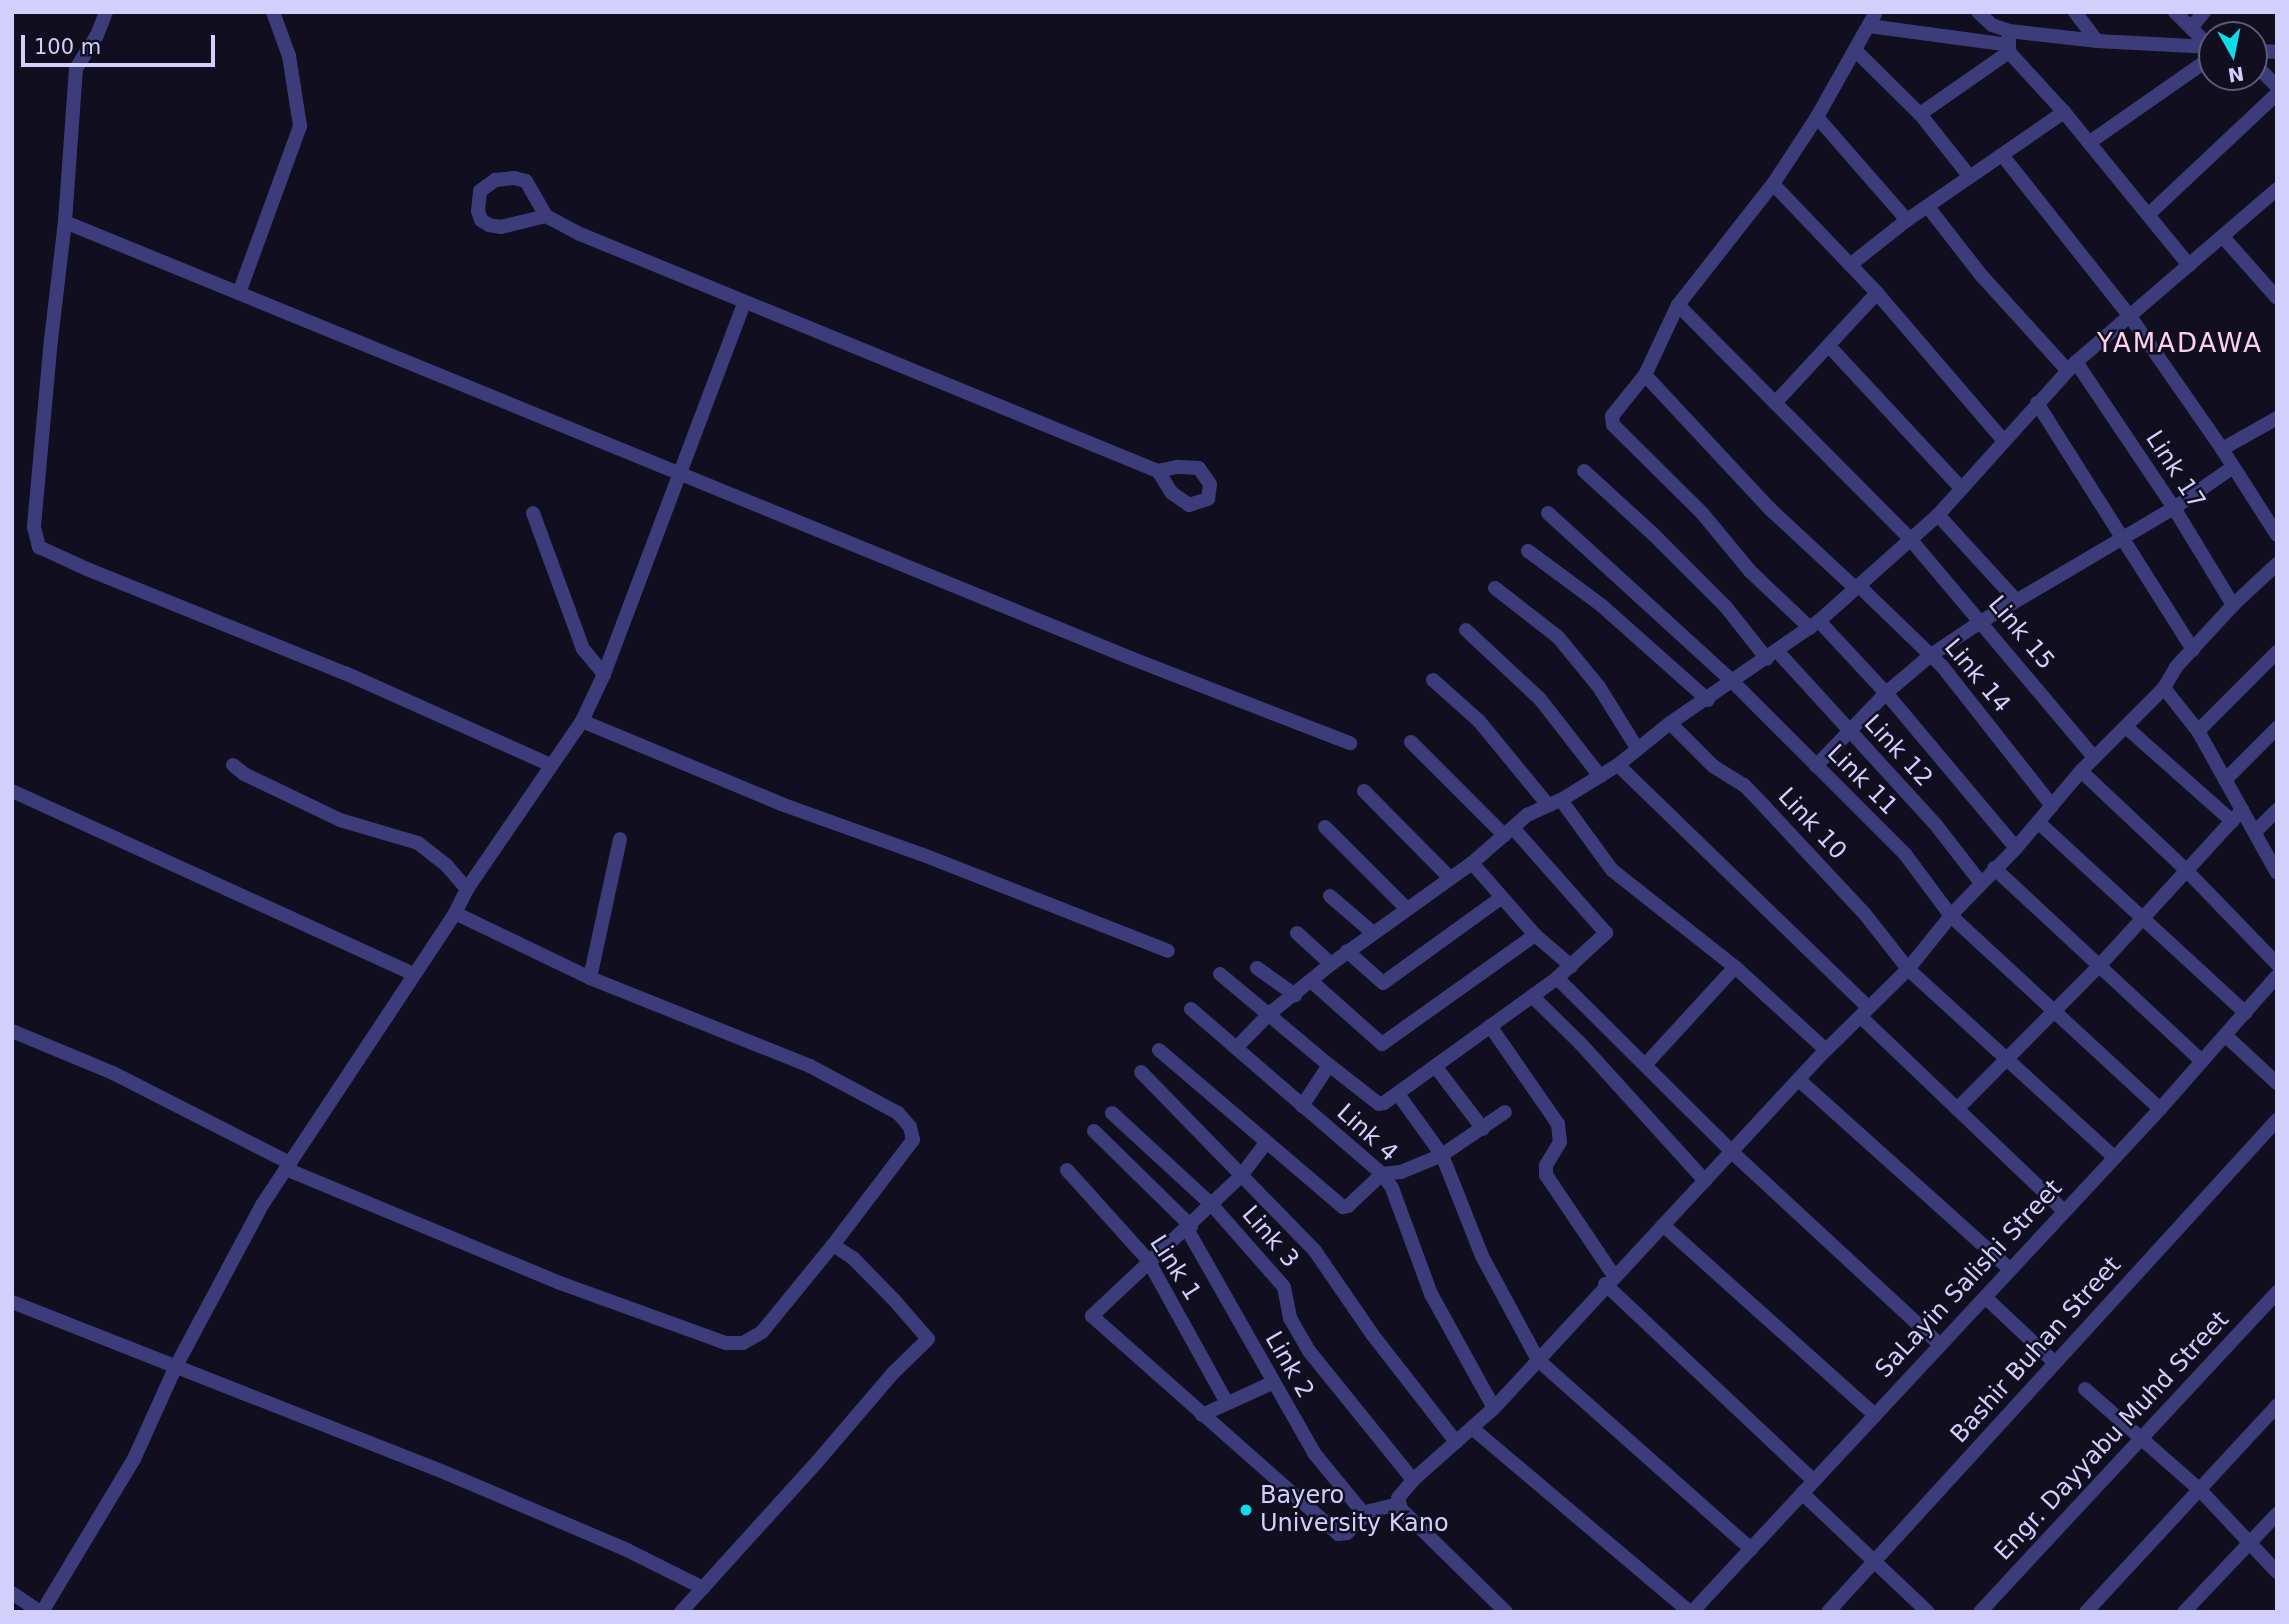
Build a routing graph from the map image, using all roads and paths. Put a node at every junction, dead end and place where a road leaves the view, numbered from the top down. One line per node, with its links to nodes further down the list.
1 (106, 12): 28 (street)
2 (273, 12): 32 (street)
3 (1978, 12): 11 (street)
4 (2075, 12): 10 (street)
5 (2175, 12): 8 (street)
6 (2204, 12): 8 (street)
7 (1872, 19): 11 (street); 13 (street)
8 (2191, 28): 9 (street)
9 (2198, 36)
10 (2097, 41): 11 (street); 12 (street)
11 (2009, 43): 16 (street); 17 (street)
12 (2198, 49)
13 (1855, 50): 17 (street); 18 (street)
14 (2198, 60): 19 (street)
15 (2277, 94): 25 (street)
16 (2064, 111): 19 (street); 20 (street)
17 (1920, 114): 21 (street)
18 (1817, 117): 22 (street); 27 (street)
19 (2090, 142): 25 (street)
20 (2002, 155): 21 (street); 37 (street)
21 (1970, 177): 24 (street)
22 (1773, 184): 30 (street); 36 (street)
23 (2277, 190): 29 (street)
24 (1928, 207): 27 (street); 39 (street, Link 17)
25 (2149, 214): 31 (street)
26 (546, 216): 26 (street); 35 (street)
27 (1907, 220): 30 (street)
28 (65, 222): 32 (street); 88 (street)
29 (2223, 237): 31 (street); 34 (street)
30 (1850, 265): 33 (street)
31 (2189, 265): 37 (street)
32 (239, 293): 47 (street)
33 (1877, 293): 38 (street); 44 (street)
34 (2277, 298)
35 (744, 303): 47 (street); 48 (street)
36 (1678, 305): 40 (street); 41 (street, Link 15)
37 (2129, 315): 39 (street); 45 (street)
38 (1829, 346): 41 (street); 50 (street)
39 (2072, 366): 42 (street); 51 (street, Link 17)
40 (1645, 375): 60 (street, Link 14); 65 (street)
41 (1775, 403): 57 (street, Link 15)
42 (2036, 403): 44 (street); 56 (street)
43 (2277, 418): 45 (street)
44 (2004, 441): 50 (street)
45 (2222, 449): 46 (street)
46 (2234, 467): 51 (street); 55 (street)
47 (680, 471): 71 (street); 84 (street)
48 (1158, 471)
49 (1584, 471): 70 (street, Link 12)
50 (1961, 488): 54 (street)
51 (2174, 508): 56 (street); 63 (street, Link 17)
52 (533, 513): 71 (street)
53 (1548, 513): 73 (street, Link 11)
54 (1938, 515): 57 (street); 62 (street)
55 (2277, 535)
56 (2121, 538): 62 (street); 67 (street)
57 (1912, 540): 60 (street); 64 (street, Link 15)
58 (1528, 551): 76 (street)
59 (2277, 564): 63 (street)
60 (1856, 587): 65 (street); 69 (street, Link 14)
61 (1495, 589): 85 (street)
62 (2016, 600): 64 (street)
63 (2233, 605): 67 (street)
64 (1982, 621): 69 (street); 86 (street, Link 15)
65 (1815, 624): 70 (street); 75 (street)
66 (1466, 630): 92 (street)
67 (2193, 650): 74 (street)
68 (2277, 652): 81 (street)
69 (1931, 655): 75 (street); 97 (street, Link 14)
70 (1773, 656): 73 (street); 82 (street, Link 12)
71 (604, 674): 77 (street)
72 (1433, 680): 96 (street)
73 (1733, 682): 76 (street); 90 (street, Link 11)
74 (2164, 688): 79 (street); 81 (street)
75 (1886, 693): 82 (street); 105 (street)
76 (1708, 699): 78 (street)
77 (582, 721): 88 (street); 122 (street)
78 (1670, 723): 85 (street); 130 (street, Link 10)
79 (2126, 727): 86 (street); 99 (street)
80 (2277, 728): 93 (street)
81 (2198, 731): 93 (street)
82 (1849, 732): 90 (street); 111 (street, Link 12)
83 (1410, 742): 103 (street)
84 (1350, 743)
85 (1637, 748): 89 (street)
86 (2094, 757): 91 (street)
87 (233, 765): 112 (street)
88 (551, 765): 112 (street)
89 (1618, 765): 92 (street); 140 (street)
90 (1816, 765): 118 (street, Link 11)
91 (2081, 771): 97 (street); 108 (street)
92 (1600, 776): 96 (street)
93 (2225, 780): 99 (street)
94 (1364, 791): 110 (street)
95 (12, 792): 131 (street)
96 (1555, 803): 103 (street); 129 (street)
97 (2052, 806): 100 (street)
98 (2277, 810): 102 (street)
99 (2237, 815): 102 (street); 108 (street)
100 (2038, 822): 105 (street); 117 (street)
101 (1325, 827): 115 (street)
102 (2256, 831): 109 (street)
103 (1509, 832): 106 (street); 126 (street)
104 (620, 839): 134 (street)
105 (2016, 848): 107 (street)
106 (1472, 863): 110 (street); 114 (street)
107 (1994, 868): 111 (street); 127 (street)
108 (2186, 870): 117 (street); 125 (street)
109 (2277, 873)
110 (1450, 878): 115 (street)
111 (1981, 883): 118 (street)
112 (467, 889): 116 (street)
113 (1330, 896): 120 (street)
114 (1501, 898): 121 (street); 123 (street)
115 (1407, 909): 120 (street)
116 (455, 912): 131 (street); 134 (street)
117 (2143, 915): 127 (street); 142 (street)
118 (1951, 916): 130 (street); 141 (street, Link 11)
119 (1297, 933): 124 (street)
120 (1373, 933): 123 (street)
121 (1535, 935): 126 (street); 136 (street)
122 (1168, 951)
123 (1347, 951): 124 (street)
124 (1331, 964): 136 (street)
125 (2277, 964)
126 (1571, 966): 135 (street)
127 (2099, 966): 141 (street); 151 (street)
128 (1257, 968): 137 (street)
129 (1735, 968): 149 (street); 153 (street)
130 (1908, 969): 140 (street); 150 (street, Link 10)
131 (414, 974): 171 (street)
132 (1220, 974): 143 (street)
133 (2277, 976): 142 (street, SaLayin Salishi Street)
134 (590, 978): 180 (street)
135 (1557, 978): 138 (street); 153 (street); 168 (street)
136 (1311, 981): 137 (street)
137 (1295, 995): 143 (street)
138 (1532, 996): 144 (street); 175 (street)
139 (1191, 1009): 147 (street, Link 4)
140 (1865, 1012): 149 (street); 160 (street)
141 (2053, 1012): 150 (street); 161 (street, Link 11)
142 (2246, 1013): 146 (street, SaLayin Salishi Street)
143 (1269, 1014): 147 (street); 152 (street)
144 (1490, 1026): 154 (street); 183 (street)
145 (12, 1031): 171 (street)
146 (2226, 1036): 151 (street, SaLayin Salishi Street); 157 (street)
147 (1236, 1048): 159 (street, Link 4)
148 (1159, 1050): 167 (street)
149 (1826, 1050): 156 (street)
150 (2008, 1059): 160 (street); 170 (street, Link 10)
151 (2202, 1061): 161 (street, SaLayin Salishi Street)
152 (1329, 1065): 158 (street); 159 (street)
153 (1645, 1065): 168 (street)
154 (1435, 1066): 158 (street); 165 (street)
155 (1141, 1072): 174 (street)
156 (1799, 1080): 168 (street); 182 (street)
157 (2277, 1083)
158 (1398, 1094): 169 (street)
159 (1302, 1106): 173 (street, Link 4)
160 (1957, 1109): 177 (street)
161 (2160, 1109): 170 (street, SaLayin Salishi Street)
162 (1505, 1112): 165 (street)
163 (1112, 1113): 176 (street, Link 3)
164 (2277, 1120): 189 (street, Bashir Buhan Street)
165 (1483, 1129): 169 (street)
166 (1094, 1132): 179 (street, Link 2)
167 (1265, 1143): 173 (street); 174 (street)
168 (1733, 1153): 175 (street); 187 (street)
169 (1442, 1155): 173 (street); 188 (street)
170 (2114, 1157): 177 (street, SaLayin Salishi Street)
171 (288, 1166): 180 (street); 190 (street)
172 (1067, 1170): 181 (street, Link 1)
173 (1382, 1174): 195 (street, Link 4)
174 (1242, 1175): 176 (street); 200 (street)
175 (1705, 1181): 178 (street)
176 (1212, 1205): 179 (street); 201 (street, Link 3)
177 (2063, 1210): 182 (street, SaLayin Salishi Street)
178 (1663, 1225): 183 (street); 197 (street)
179 (1189, 1227): 181 (street); 191 (street, Link 2)
180 (833, 1245): 212 (street)
181 (1148, 1260): 193 (street, Link 1); 196 (street)
182 (2010, 1269): 185 (street, SaLayin Salishi Street)
183 (1609, 1280): 188 (street); 202 (street)
184 (2277, 1292): 199 (street, Engr. Dayyabu Muhd Street)
185 (1985, 1297): 187 (street, SaLayin Salishi Street); 189 (street)
186 (12, 1302): 190 (street)
187 (1940, 1345): 197 (street, SaLayin Salishi Street)
188 (1538, 1360): 195 (street); 209 (street)
189 (2055, 1363): 210 (street, Bashir Buhan Street)
190 (175, 1368): 212 (street); 214 (street)
191 (1272, 1383): 193 (street); 207 (street, Link 2)
192 (2085, 1389): 199 (street)
193 (1227, 1403): 196 (street)
194 (2277, 1406): 203 (street)
195 (1494, 1408): 198 (street)
196 (1202, 1415): 207 (street)
197 (1875, 1415): 202 (street, SaLayin Salishi Street)
198 (1472, 1428): 200 (street); 217 (street)
199 (2140, 1439): 203 (street); 220 (street, Engr. Dayyabu Muhd Street)
200 (1456, 1442): 201 (street)
201 (1413, 1480): 205 (street)
202 (1814, 1481): 204 (street, SaLayin Salishi Street)
203 (2200, 1490): 208 (street); 221 (street)
204 (1802, 1493): 209 (street, SaLayin Salishi Street); 210 (street)
205 (1398, 1504): 207 (street); 216 (street)
206 (2277, 1514): 208 (street)
207 (1365, 1515)
208 (2248, 1544): 211 (street); 222 (street)
209 (1751, 1549): 217 (street, SaLayin Salishi Street)
210 (1873, 1562): 218 (street, Bashir Buhan Street); 219 (street)
211 (2277, 1572)
212 (703, 1588): 215 (street)
213 (12, 1593): 214 (street)
214 (41, 1612)
215 (681, 1612)
216 (1506, 1612)
217 (1691, 1612)
218 (1828, 1612)
219 (1928, 1612)
220 (1980, 1612)
221 (2086, 1612)
222 (2184, 1612)

